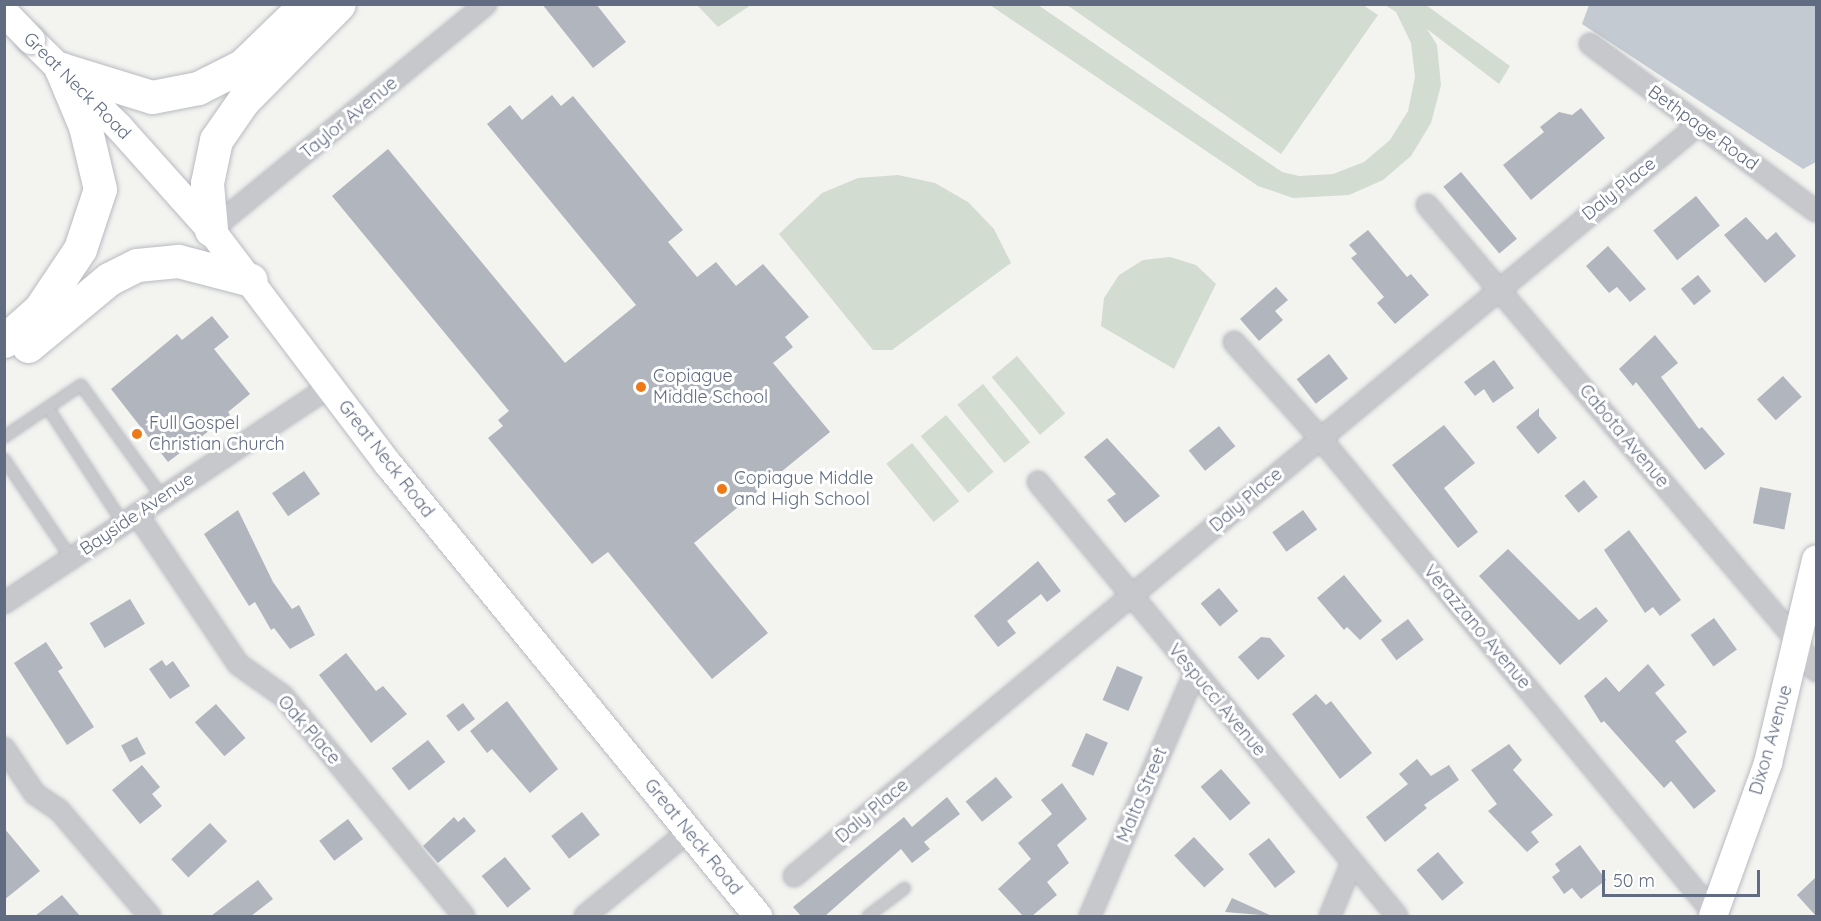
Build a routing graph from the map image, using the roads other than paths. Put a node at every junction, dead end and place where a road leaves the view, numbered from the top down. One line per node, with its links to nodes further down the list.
1 (17, 4): 6 (highway)
2 (306, 4): 8 (highway)
3 (339, 4): 12 (highway)
4 (486, 4): 12 (street, Taylor Avenue)
5 (4, 12): 8 (main road, Great Neck Road, bridge)
6 (4, 18)
7 (1590, 44): 9 (street, Bethpage Road)
8 (61, 69): 12 (main road, Great Neck Road); 15 (highway)
9 (1698, 125): 11 (street, Bethpage Road); 14 (street, Daly Place)
10 (1427, 205): 14 (street, Cabota Avenue)
11 (1816, 211)
12 (211, 230): 13 (main road, Great Neck Road)
13 (251, 280): 17 (highway); 18 (main road, Great Neck Road)
14 (1499, 288): 21 (street, Daly Place); 30 (street, Cabota Avenue)
15 (4, 341)
16 (1234, 342): 21 (street, Verazzano Avenue)
17 (4, 363)
18 (329, 387): 24 (street, Bayside Avenue); 34 (main road, Great Neck Road)
19 (48, 408): 20 (lane); 24 (lane); 25 (lane)
20 (4, 437)
21 (1320, 438): 28 (street, Daly Place); 38 (street, Verazzano Avenue)
22 (4, 459): 26 (lane)
23 (1038, 482): 28 (street, Vespucci Avenue)
24 (162, 497): 25 (street, Bayside Avenue)
25 (130, 518): 26 (street, Bayside Avenue); 40 (street, Oak Place)
26 (71, 558): 29 (street, Bayside Avenue)
27 (1816, 560): 30 (main road, Dixon Avenue)
28 (1131, 595): 32 (street, Vespucci Avenue); 36 (street, Daly Place)
29 (4, 603)
30 (1798, 642): 31 (street, Cabota Avenue); 38 (main road, Dixon Avenue)
31 (1816, 671)
32 (1194, 674): 35 (street, Vespucci Avenue); 44 (street, Malta Street)
33 (4, 748): 39 (street)
34 (688, 832): 41 (street); 42 (main road, Great Neck Road)
35 (1352, 863): 45 (street); 46 (street, Vespucci Avenue)
36 (795, 876)
37 (905, 888): 43 (lane)
38 (1714, 915)
39 (150, 916)
40 (464, 916)
41 (585, 916)
42 (758, 916)
43 (868, 916)
44 (1090, 916)
45 (1330, 916)
46 (1397, 916)

